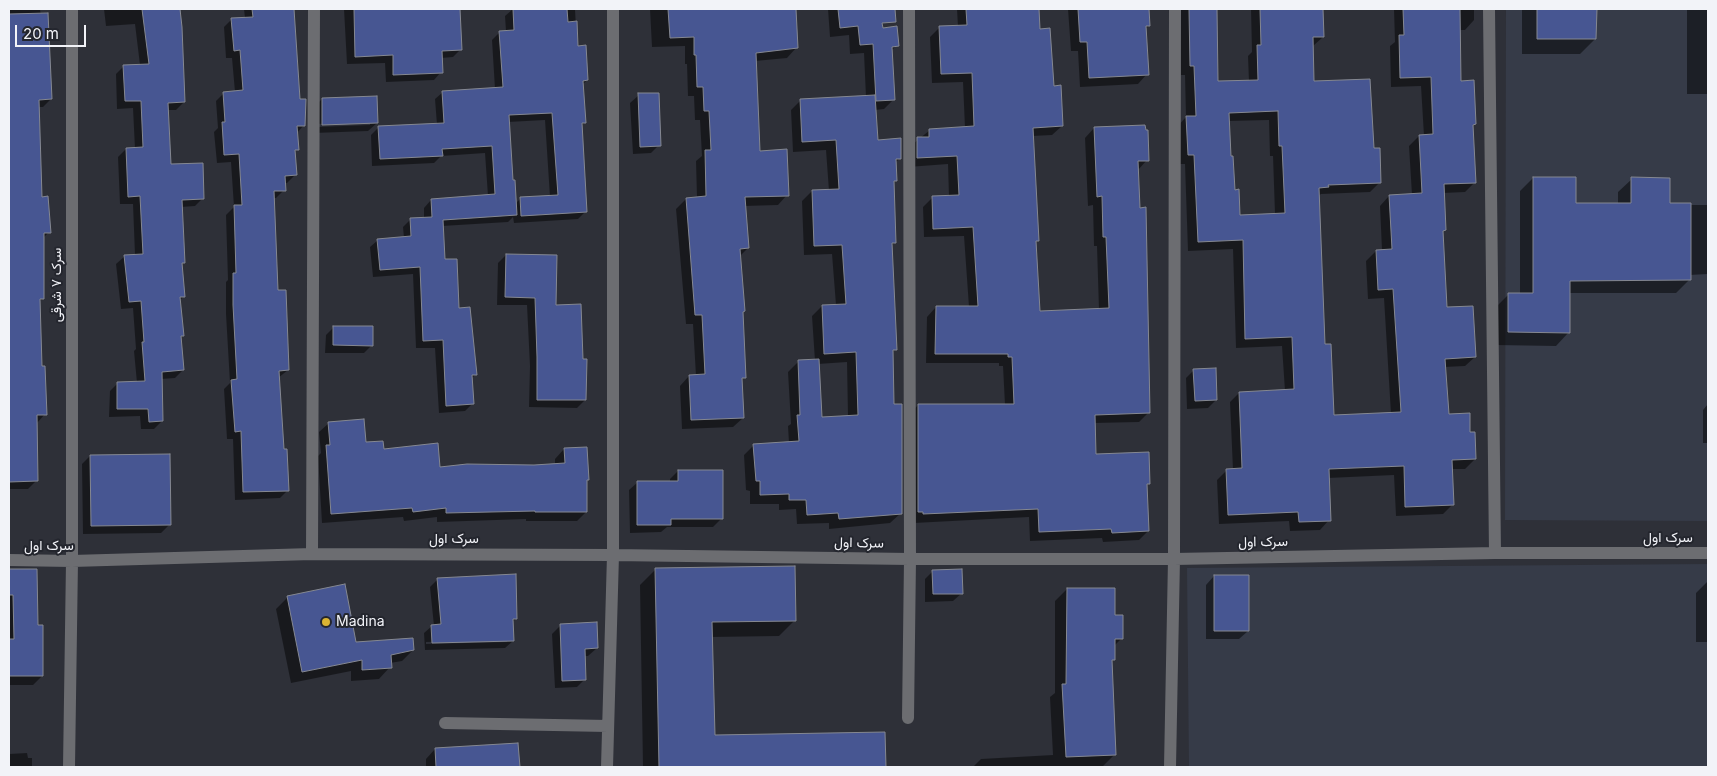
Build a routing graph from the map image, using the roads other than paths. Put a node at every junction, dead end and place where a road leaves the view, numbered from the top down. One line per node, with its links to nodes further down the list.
1 (72, 9): 14 (street, سرک ۷ شرقی)
2 (314, 9): 8 (street)
3 (614, 9): 10 (street)
4 (909, 9): 11 (street)
5 (1175, 9): 12 (street)
6 (1489, 9): 7 (street)
7 (1495, 553): 9 (street, سرک‌ اول); 12 (street, سرک‌ اول)
8 (312, 554): 10 (street, سرک‌ اول); 14 (street, سرک‌ اول)
9 (1708, 554)
10 (613, 555): 11 (street, سرک‌ اول); 17 (street)
11 (910, 559): 12 (street, سرک‌ اول); 15 (street)
12 (1174, 559): 20 (street)
13 (9, 560): 14 (street, سرک‌ اول)
14 (72, 561): 18 (street, سرک ۷ شرقی)
15 (908, 718)
16 (445, 723): 17 (street)
17 (608, 726): 19 (street)
18 (69, 767)
19 (607, 767)
20 (1170, 767)

